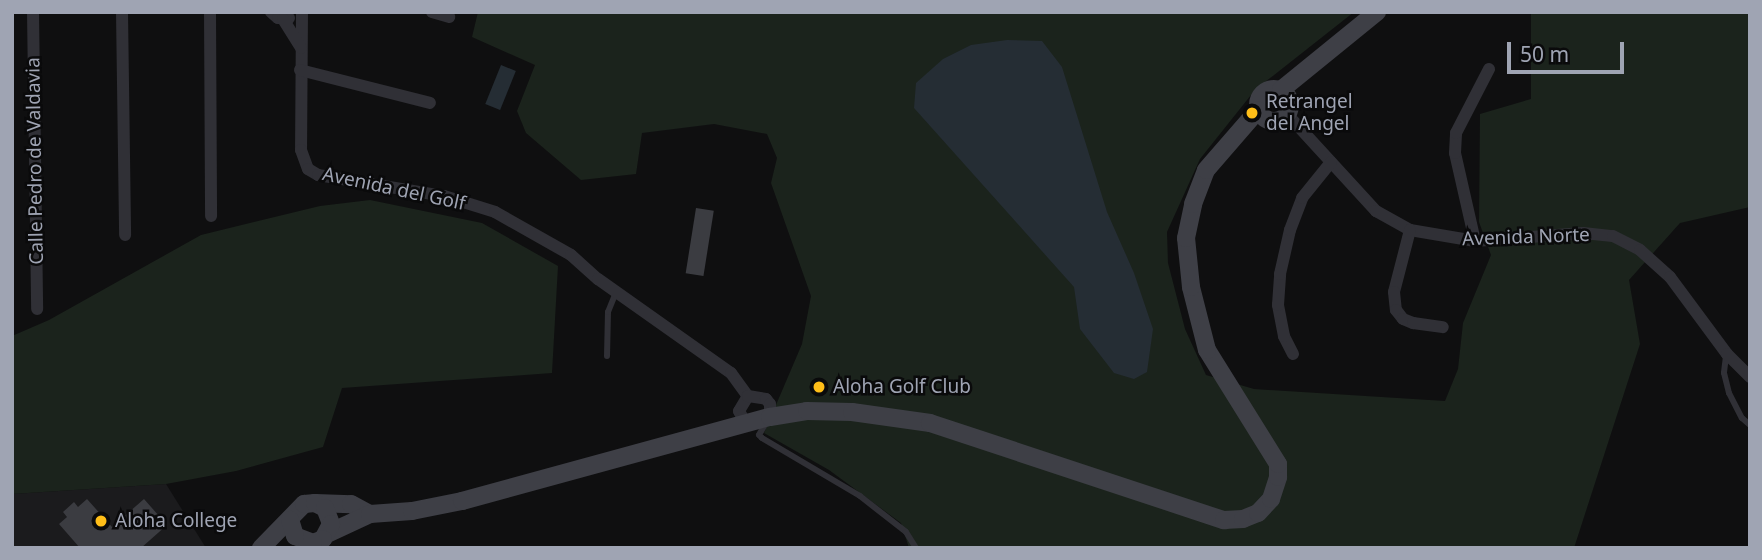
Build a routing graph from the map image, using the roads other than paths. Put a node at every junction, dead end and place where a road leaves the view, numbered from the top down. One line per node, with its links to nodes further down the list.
1 (33, 12): 23 (street, Calle Pedro de Valdavia)
2 (122, 12): 20 (street)
3 (209, 12): 18 (street)
4 (271, 12): 9 (street)
5 (300, 12): 9 (street, Avenida del Golf); 10 (street, Avenida del Golf)
6 (432, 12): 8 (street)
7 (1377, 12): 13 (street)
8 (449, 16)
9 (283, 19): 10 (street)
10 (301, 48): 12 (street, Avenida del Golf)
11 (1489, 69): 21 (street)
12 (300, 70): 14 (street); 22 (street, Avenida del Golf)
13 (1281, 90): 15 (street); 16 (street)
14 (430, 103)
15 (1258, 110): 16 (street); 30 (street)
16 (1287, 114): 17 (street, Avenida Norte)
17 (1331, 162): 19 (street, Avenida Norte); 25 (street)
18 (211, 216)
19 (1410, 230): 21 (street, Avenida Norte); 24 (street)
20 (125, 235)
21 (1475, 241): 26 (street, Avenida Norte)
22 (616, 292): 27 (lane); 29 (street, Avenida del Golf)
23 (37, 309)
24 (1443, 327)
25 (1293, 354)
26 (1727, 354): 28 (street, Avenida Norte); 32 (lane)
27 (607, 356)
28 (1750, 377)
29 (748, 396): 30 (street); 31 (street)
30 (769, 417): 31 (street); 39 (lane)
31 (747, 425): 34 (street)
32 (1750, 425)
33 (315, 503): 34 (street); 35 (street); 36 (street)
34 (370, 514): 36 (street)
35 (290, 520): 37 (street); 38 (street)
36 (326, 540): 37 (street)
37 (298, 545)
38 (261, 548)
39 (916, 548)

